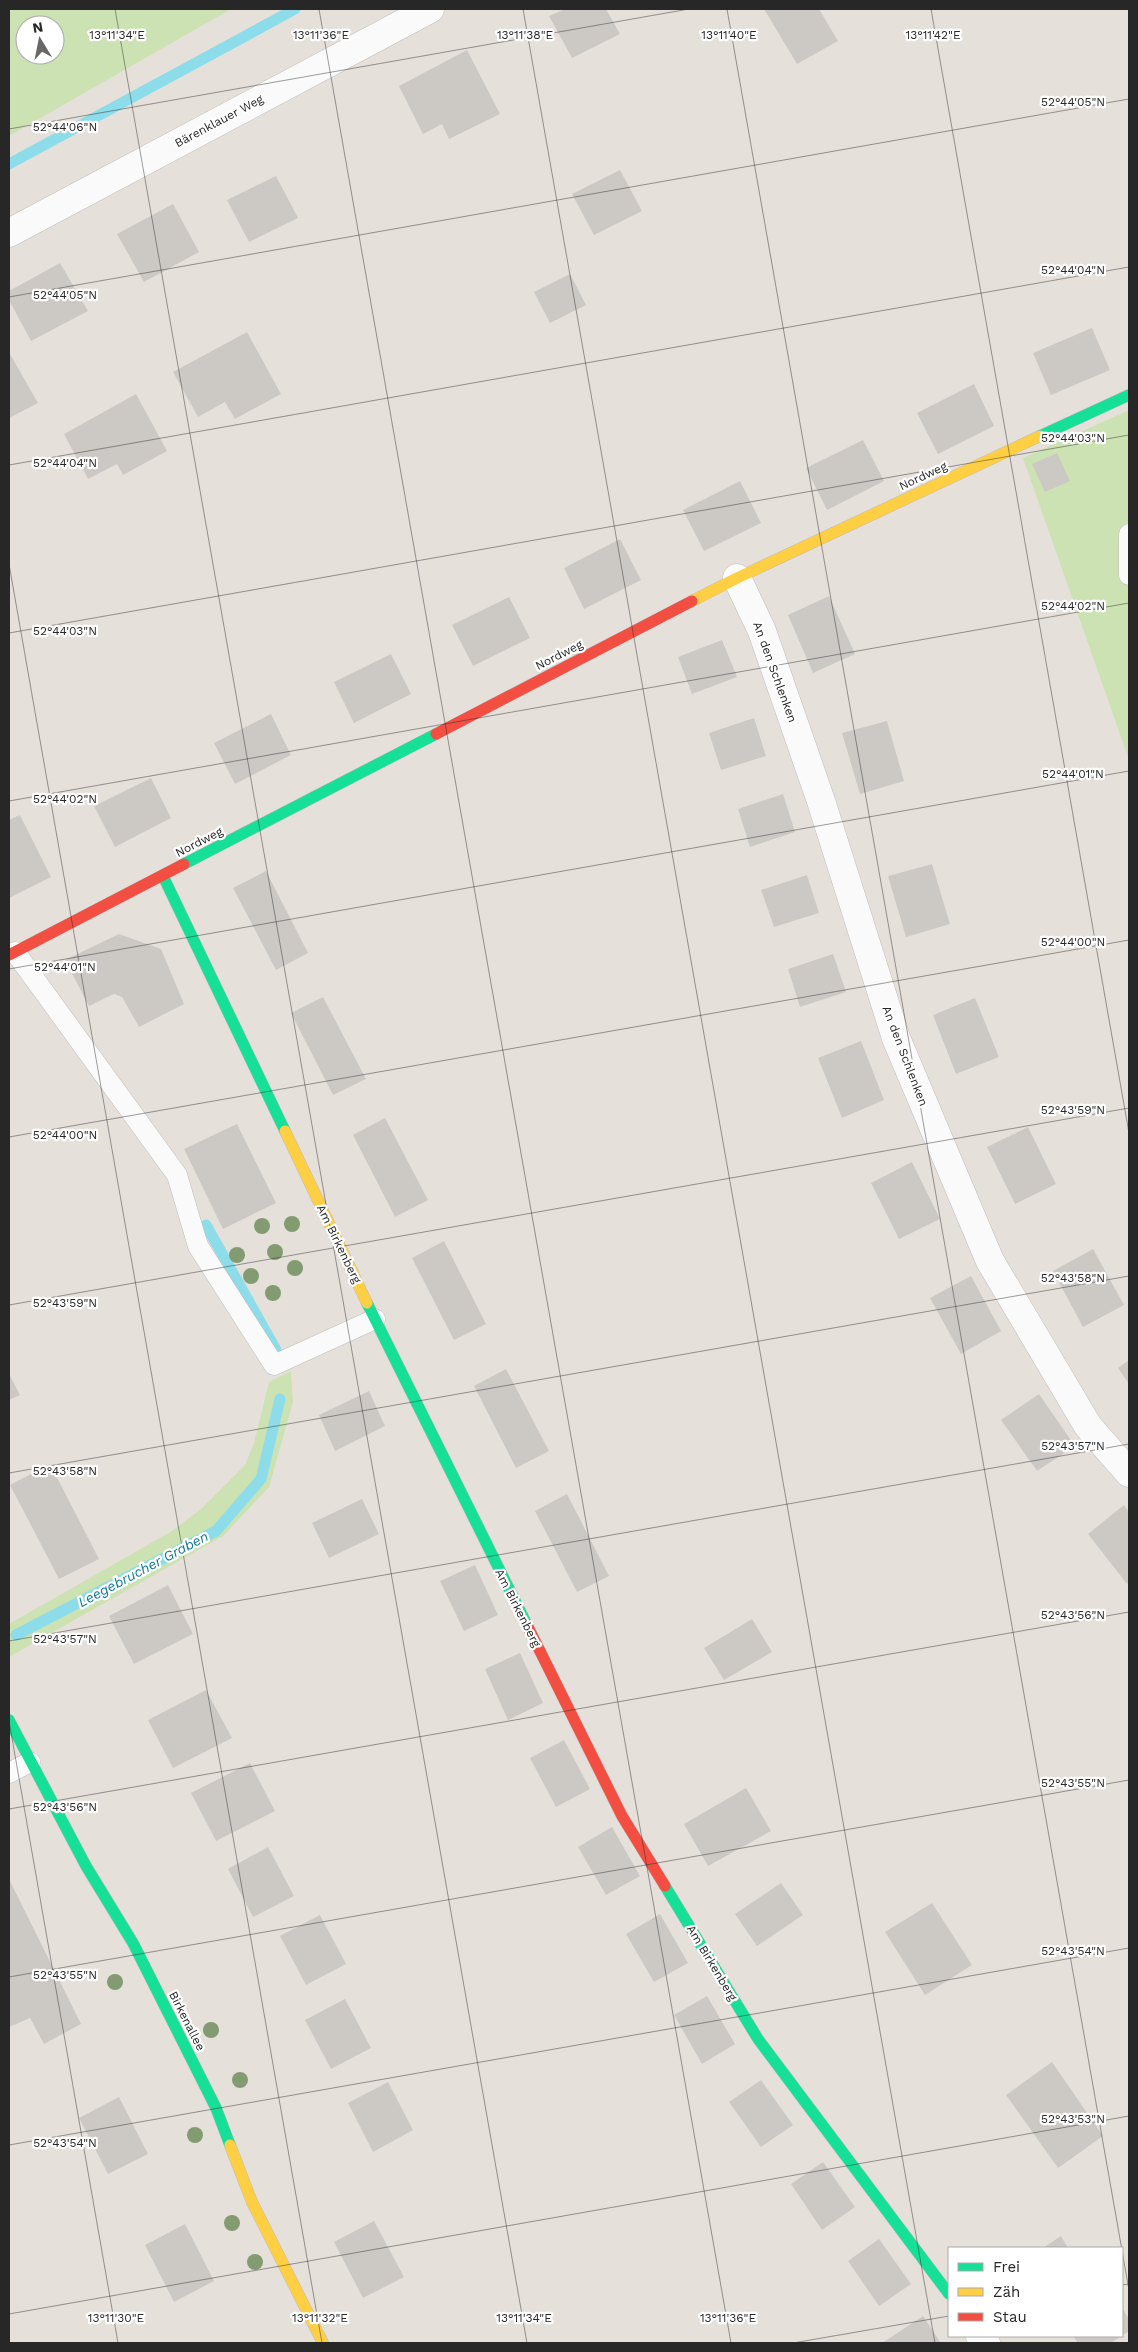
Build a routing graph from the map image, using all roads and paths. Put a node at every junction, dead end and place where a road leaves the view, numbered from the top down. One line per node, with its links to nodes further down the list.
1 (430, 9): 2 (street, Bärenklauer Weg)
2 (9, 233)
3 (1129, 395): 6 (street, Nordweg)
4 (1129, 534): 5 (lane)
5 (1129, 575)
6 (737, 578): 7 (street, Nordweg); 10 (street, An den Schlenken)
7 (163, 876): 8 (street, Nordweg); 9 (street, Am Birkenberg)
8 (12, 953): 9 (lane)
9 (375, 1319): 14 (street, Am Birkenberg)
10 (1129, 1473)
11 (9, 1720): 12 (street, Birkenallee)
12 (30, 1762): 13 (lane); 15 (street, Birkenallee)
13 (9, 1773)
14 (948, 2293)
15 (323, 2343)

